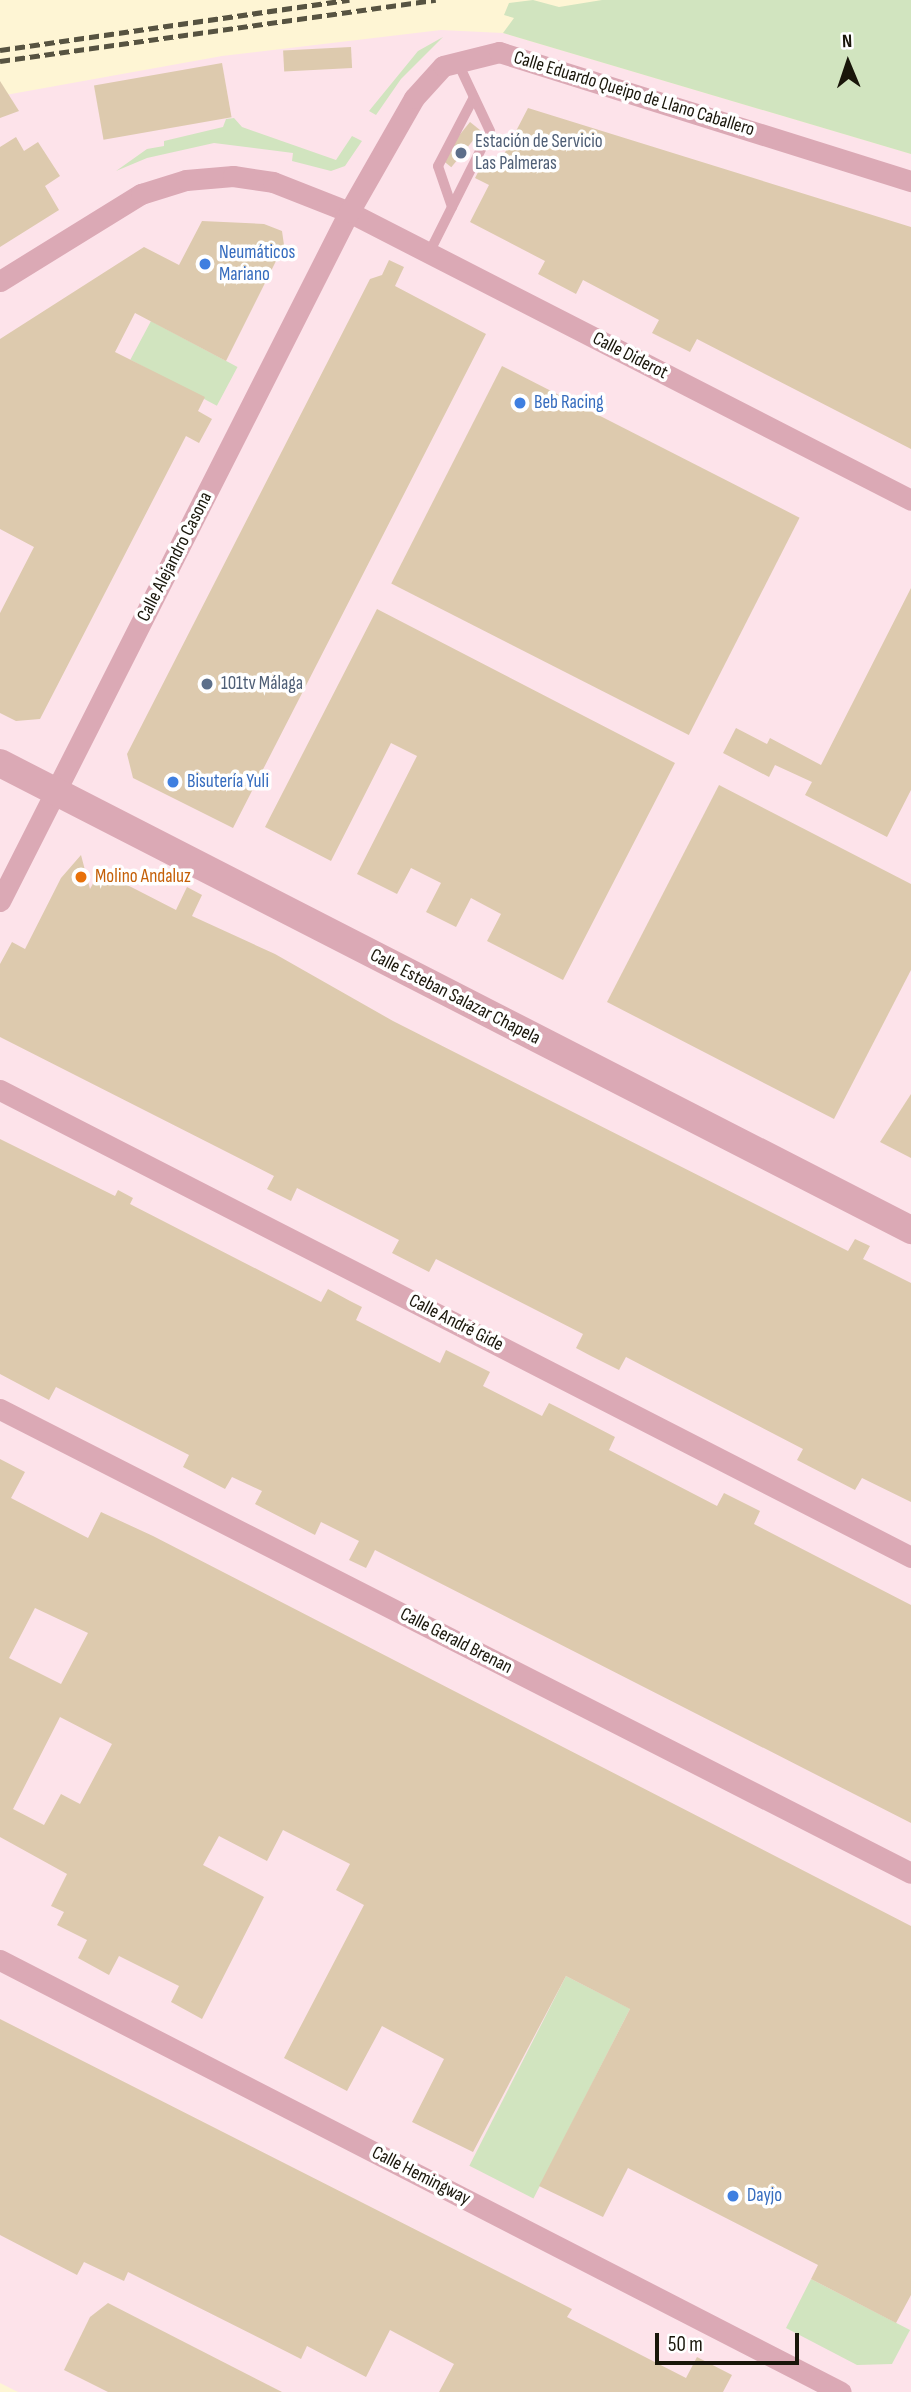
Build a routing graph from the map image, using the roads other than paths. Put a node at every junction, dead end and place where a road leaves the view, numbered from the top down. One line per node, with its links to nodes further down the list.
1 (457, 61): 2 (lane); 3 (street, Calle Eduardo Queipo de Llano Caballero); 5 (street, Calle Eduardo Queipo de Llano Caballero)
2 (473, 99): 4 (lane); 4 (lane)
3 (911, 181)
4 (452, 207): 6 (lane)
5 (349, 212): 6 (street, Calle Diderot); 7 (street, Calle Diderot); 10 (street, Calle Alejandro Casona)
6 (429, 253): 8 (street, Calle Diderot)
7 (0, 281)
8 (911, 500)
9 (0, 763): 10 (street, Calle Esteban Salazar Chapela)
10 (56, 792): 11 (street, Calle Alejandro Casona); 13 (street, Calle Esteban Salazar Chapela)
11 (0, 901)
12 (0, 1090): 15 (street, Calle André Gide)
13 (911, 1230)
14 (0, 1409): 16 (street, Calle Gerald Brenan)
15 (911, 1556)
16 (911, 1873)
17 (0, 1960): 18 (street, Calle Hemingway)
18 (842, 2392)

